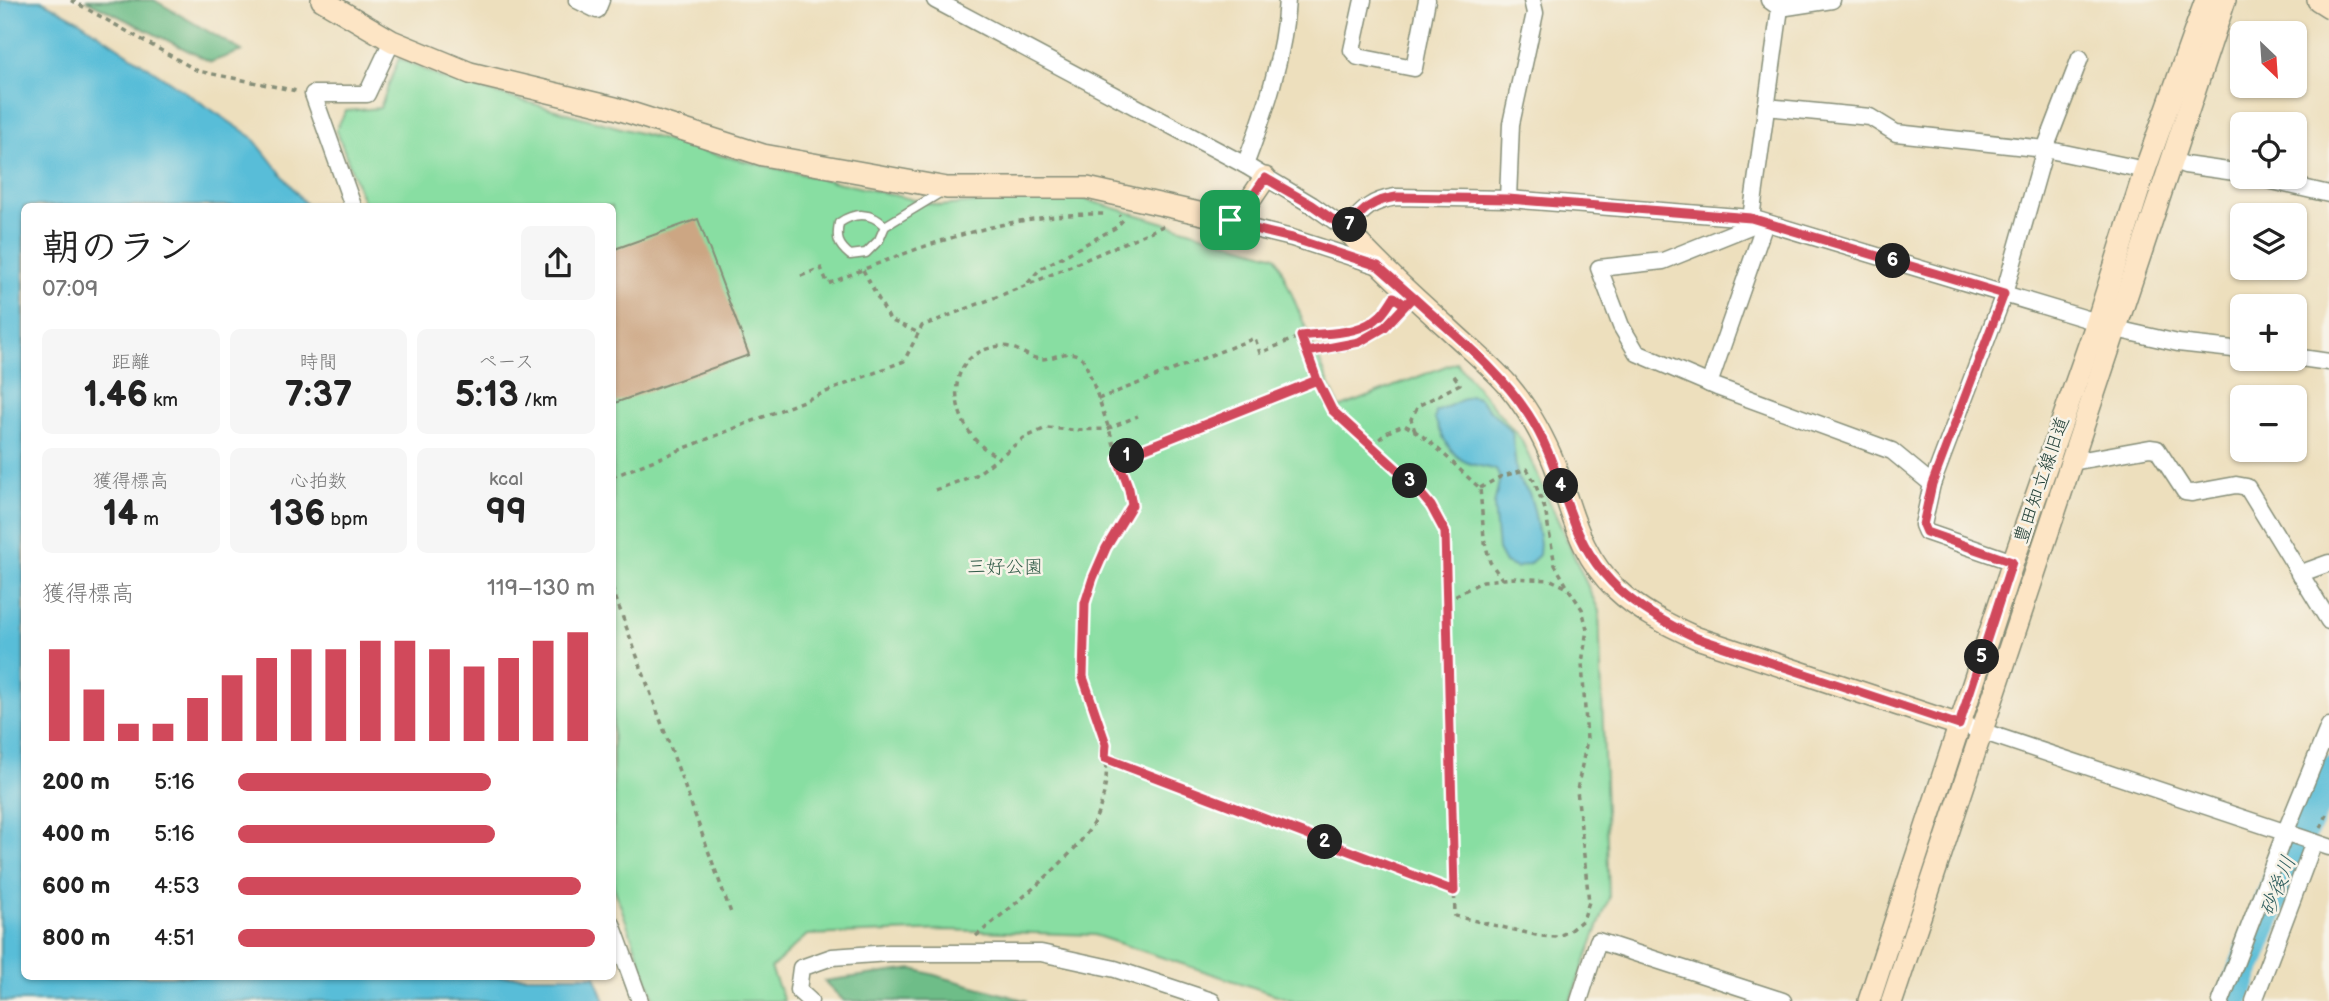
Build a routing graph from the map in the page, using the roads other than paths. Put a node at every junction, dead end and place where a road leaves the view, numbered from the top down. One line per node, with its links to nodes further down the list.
1 (322, 0): 15 (street)
2 (577, 0): 3 (street)
3 (601, 0)
4 (935, 0): 20 (street)
5 (1287, 0): 20 (street)
6 (1363, 0): 7 (street)
7 (1427, 0)
8 (1532, 0): 27 (street)
9 (1832, 0): 13 (street)
10 (2206, 0): 21 (street, 豊田知立線旧道)
11 (2225, 0): 19 (street, 豊田知立線旧道)
12 (2318, 0): 14 (street)
13 (1778, 3): 17 (street)
14 (2329, 6)
15 (392, 41): 24 (street); 28 (street)
16 (2080, 58): 18 (street)
17 (1766, 107): 18 (street); 30 (street)
18 (2045, 149): 21 (street); 34 (street)
19 (2172, 160): 22 (street); 36 (street, 豊田知立線旧道)
20 (1245, 165): 23 (street)
21 (2145, 170): 36 (street, 豊田知立線旧道)
22 (2230, 171)
23 (1265, 178): 29 (street); 32 (street)
24 (947, 188): 29 (street); 31 (lane)
25 (2307, 189): 26 (street)
26 (2329, 194)
27 (1508, 199): 30 (street); 32 (street)
28 (353, 203)
29 (1230, 220): 33 (street)
30 (1759, 221): 34 (street); 41 (street); 41 (street)
31 (885, 226): 31 (lane)
32 (1346, 229): 33 (street)
33 (1378, 266): 35 (street)
34 (2004, 294): 36 (street); 43 (street)
35 (1413, 297): 38 (lane); 48 (street)
36 (2107, 325): 37 (street); 42 (street, 豊田知立線旧道); 44 (street, 豊田知立線旧道)
37 (2230, 349)
38 (1307, 352)
39 (2307, 359): 40 (street)
40 (2329, 362)
41 (1709, 384): 43 (street)
42 (2072, 462): 46 (street); 50 (street, 豊田知立線旧道)
43 (1932, 484): 44 (street)
44 (2012, 562): 48 (street, 豊田知立線旧道)
45 (2329, 563): 46 (street)
46 (2299, 574): 47 (street)
47 (2329, 621)
48 (1959, 725): 50 (street); 59 (street, 豊田知立線旧道)
49 (2329, 726): 51 (street)
50 (1982, 732): 51 (street); 60 (street, 豊田知立線旧道)
51 (2285, 833): 52 (street); 61 (street)
52 (2317, 844): 62 (street)
53 (616, 935): 54 (street)
54 (640, 1001)
55 (810, 1001): 56 (street)
56 (1212, 1001)
57 (1579, 1001): 58 (street)
58 (1783, 1001)
59 (1870, 1001)
60 (1892, 1001)
61 (2221, 1001)
62 (2254, 1001)

